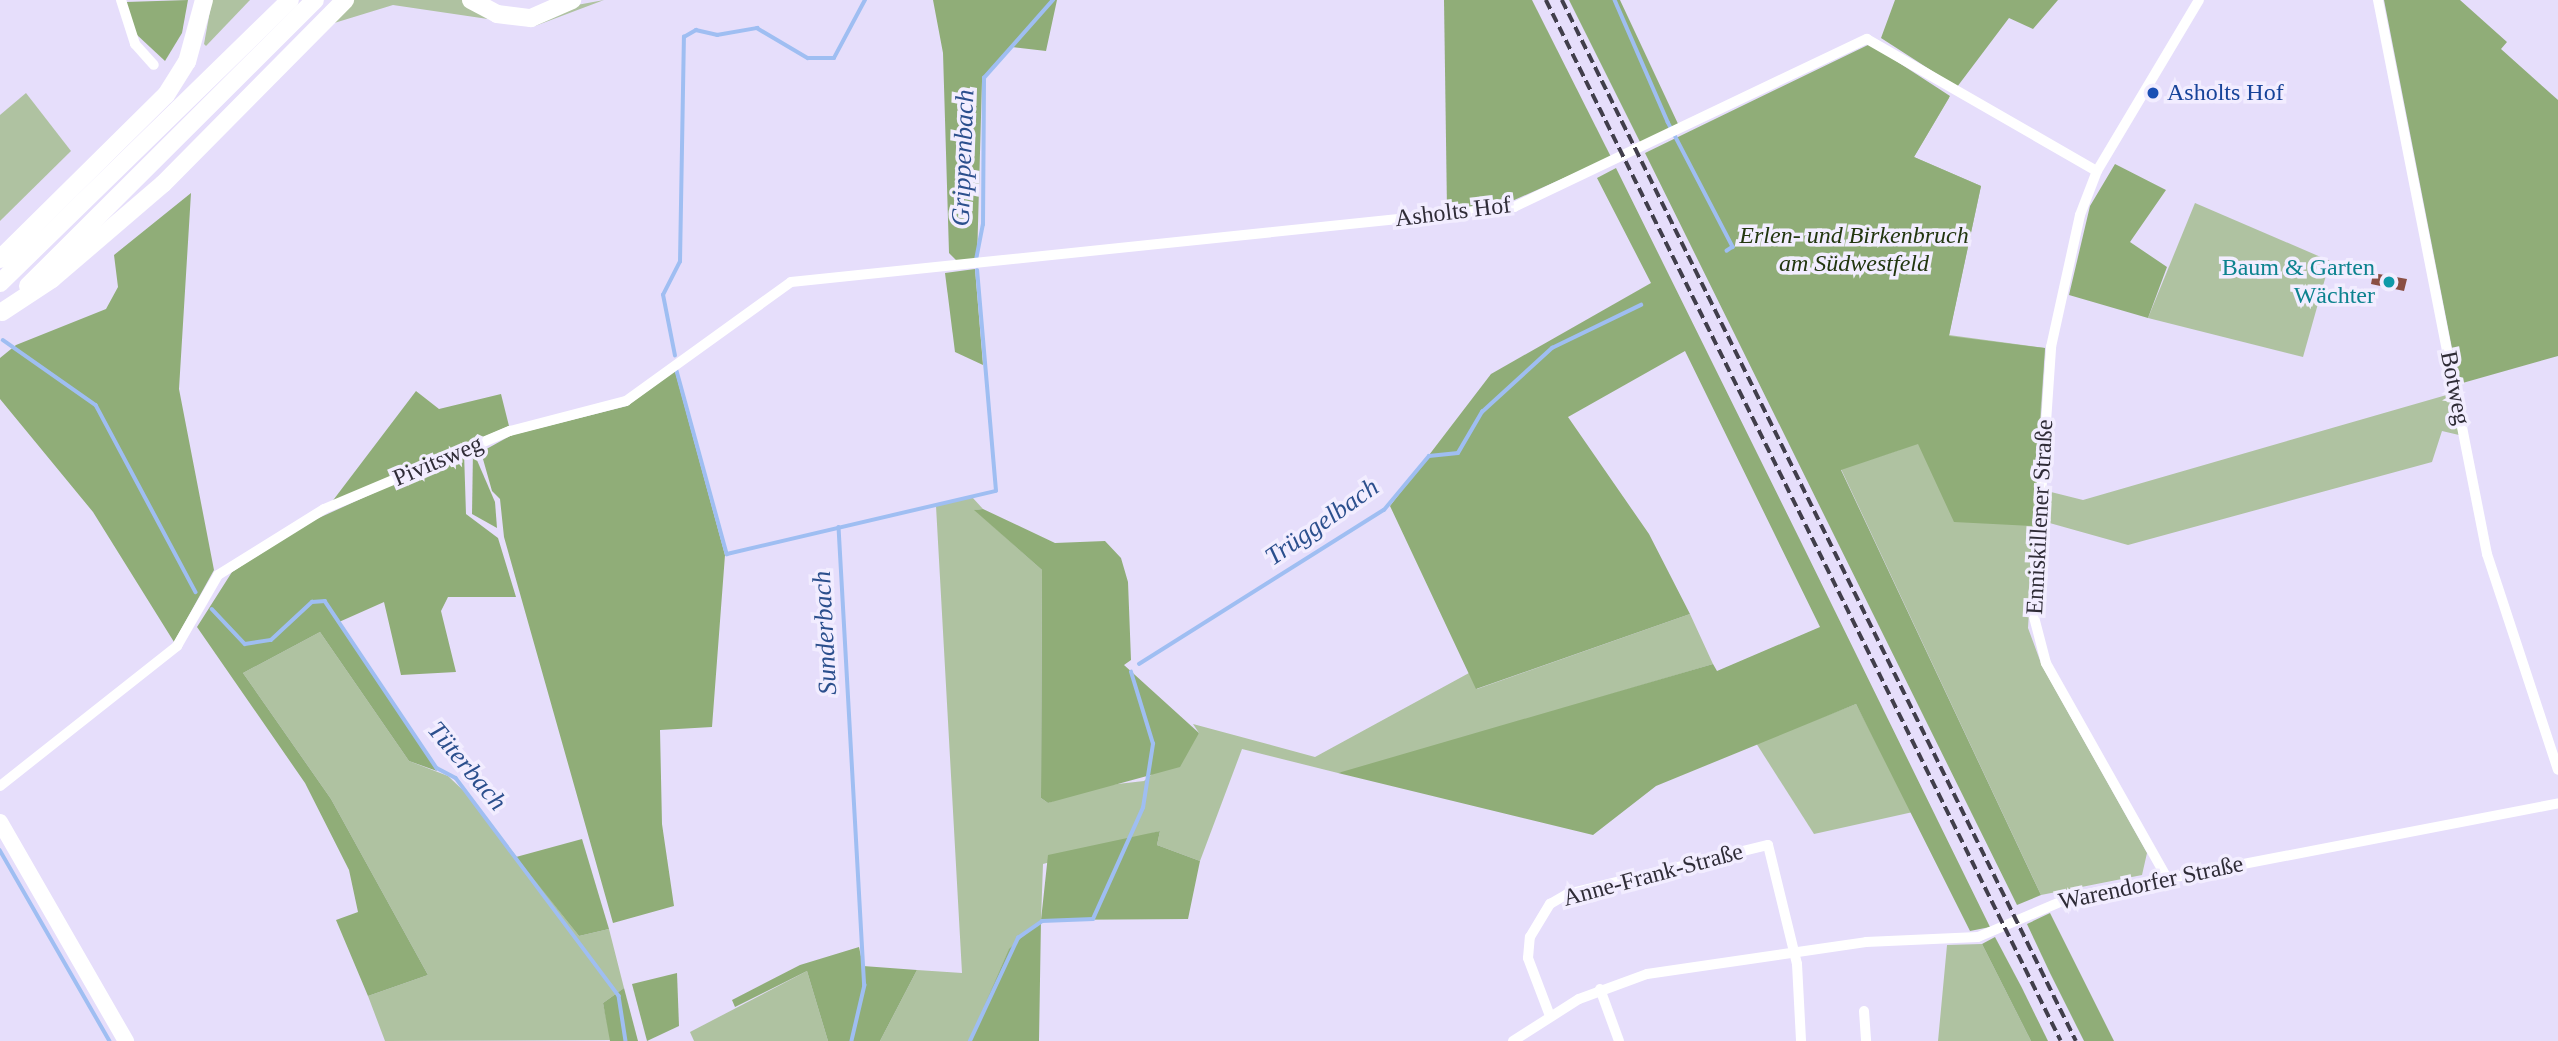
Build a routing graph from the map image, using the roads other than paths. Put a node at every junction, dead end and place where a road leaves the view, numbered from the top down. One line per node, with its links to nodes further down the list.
1 (121, 0): 10 (street)
2 (204, 0): 12 (highway)
3 (290, 0): 14 (highway)
4 (315, 0): 15 (highway)
5 (345, 0): 15 (highway)
6 (471, 0): 7 (highway)
7 (572, 0)
8 (2199, 0): 11 (street, Enniskillener Straße)
9 (2378, 0): 16 (street, Botweg)
10 (154, 65)
11 (2097, 172): 13 (street, Asholts Hof); 20 (street, Enniskillener Straße)
12 (0, 259)
13 (946, 267): 17 (street, Pivitsweg)
14 (0, 283)
15 (1, 313)
16 (2558, 769)
17 (0, 786)
18 (2558, 803): 20 (street, Warendorfer Straße)
19 (0, 822): 25 (main road)
20 (2167, 878): 21 (street, Warendorfer Straße)
21 (1793, 952): 22 (street, Warendorfer Straße); 24 (street, Anne-Frank-Straße); 28 (street)
22 (1601, 989): 24 (street, Warendorfer Straße); 27 (street)
23 (1864, 1011): 29 (street)
24 (1550, 1016): 26 (street, Warendorfer Straße)
25 (126, 1041)
26 (1513, 1041)
27 (1619, 1041)
28 (1801, 1041)
29 (1866, 1041)

